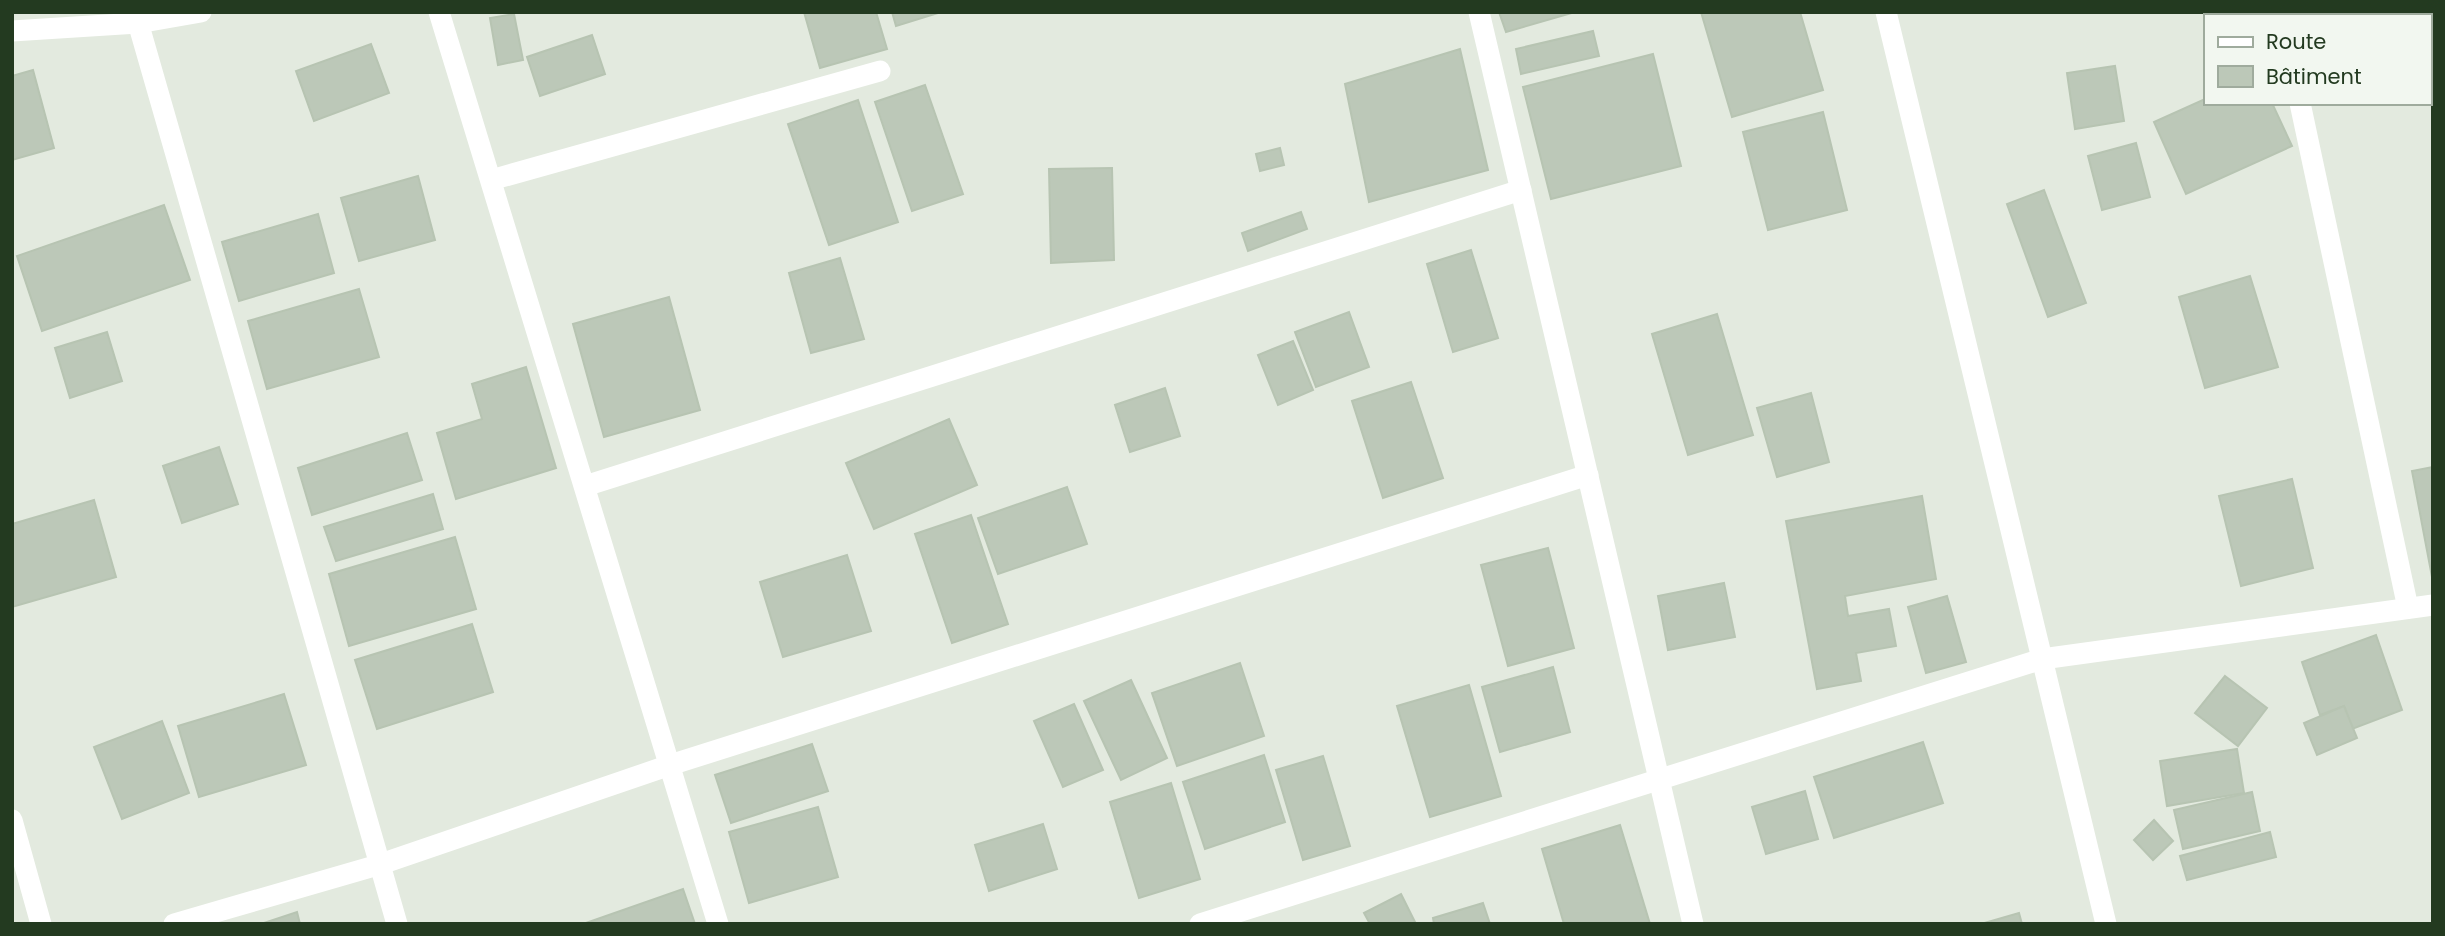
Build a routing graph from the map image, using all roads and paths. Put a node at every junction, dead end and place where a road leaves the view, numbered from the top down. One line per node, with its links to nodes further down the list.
1 (201, 12): 5 (street)
2 (439, 12): 9 (street)
3 (1479, 12): 10 (street)
4 (1886, 12): 15 (street)
5 (137, 18): 6 (street); 19 (street)
6 (12, 30)
7 (880, 71): 9 (street)
8 (2300, 105): 14 (street)
9 (491, 180): 12 (street)
10 (1521, 190): 11 (street); 12 (street)
11 (1588, 475): 16 (street); 17 (street)
12 (585, 486): 16 (street)
13 (2433, 605): 14 (street)
14 (2408, 608): 15 (street)
15 (2042, 659): 17 (street); 26 (street)
16 (670, 765): 19 (street); 23 (street)
17 (1660, 779): 24 (street); 25 (street)
18 (12, 820): 20 (street)
19 (378, 864): 21 (street); 22 (street)
20 (41, 924)
21 (174, 924)
22 (397, 924)
23 (718, 924)
24 (1200, 924)
25 (1693, 924)
26 (2106, 924)

